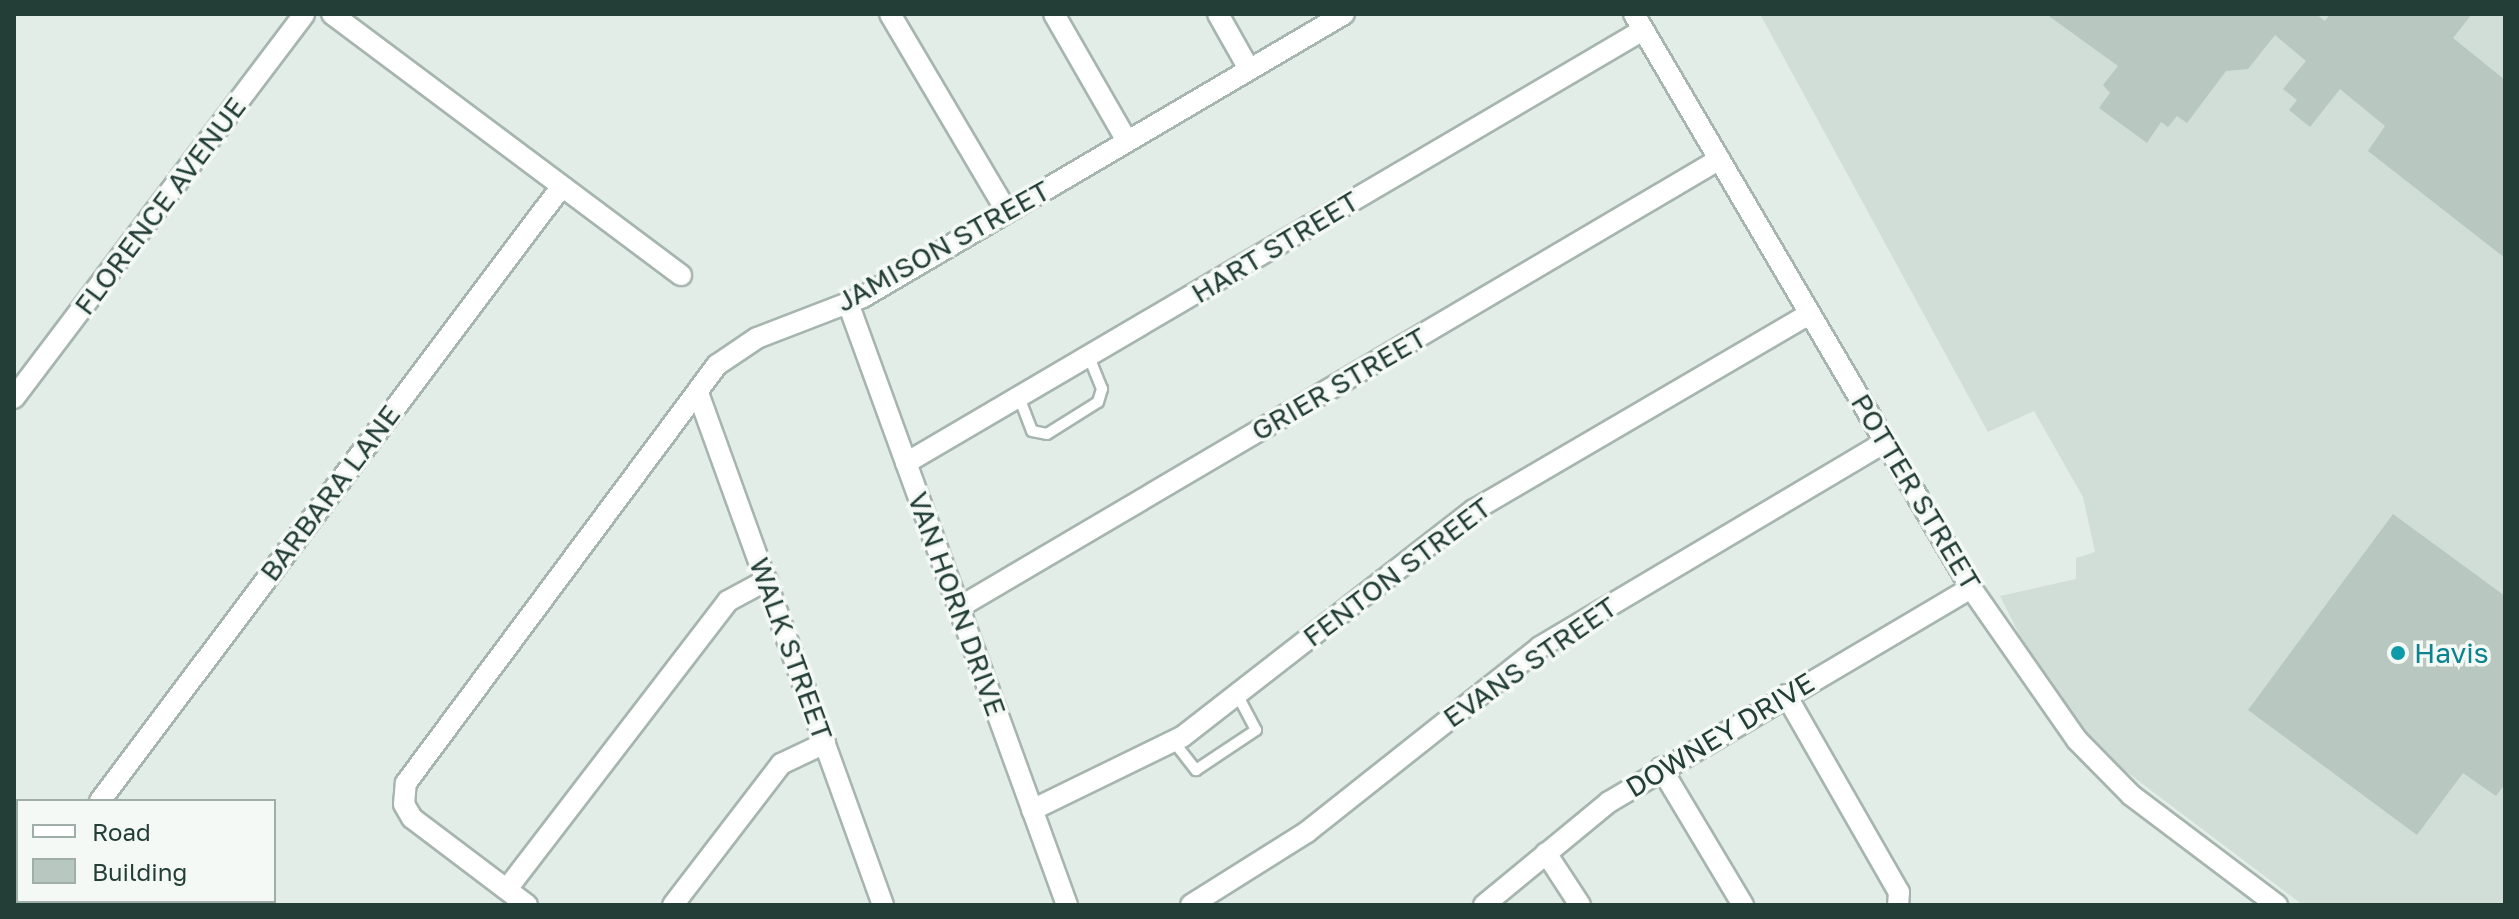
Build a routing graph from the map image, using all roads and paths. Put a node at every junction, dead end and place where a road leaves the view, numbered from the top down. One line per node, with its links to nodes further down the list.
1 (304, 14): 19 (street, FLORENCE AVENUE)
2 (332, 14): 11 (street)
3 (890, 14): 12 (street)
4 (1054, 14): 9 (street)
5 (1218, 14): 8 (street)
6 (1344, 14): 8 (street, JAMISON STREET)
7 (1638, 22): 10 (street, POTTER STREET); 16 (street, HART STREET)
8 (1249, 69): 9 (street, JAMISON STREET)
9 (1127, 141): 12 (street, JAMISON STREET)
10 (1720, 159): 15 (street, POTTER STREET); 24 (street, GRIER STREET)
11 (562, 186): 13 (street); 30 (street, BARBARA LANE)
12 (1007, 212): 14 (street, JAMISON STREET)
13 (681, 275)
14 (848, 303): 17 (street, JAMISON STREET); 21 (street, VAN HORN DRIVE)
15 (1809, 314): 20 (street, POTTER STREET); 26 (street, FENTON STREET)
16 (1089, 357): 18 (street, HART STREET); 18 (lane)
17 (698, 393): 22 (street, WALK STREET); 33 (street, JAMISON STREET)
18 (1019, 397): 21 (street, HART STREET)
19 (14, 398)
20 (1885, 442): 23 (street, POTTER STREET); 39 (street, EVANS STREET)
21 (906, 463): 24 (street, VAN HORN DRIVE)
22 (767, 580): 28 (street, WALK STREET); 33 (street)
23 (1971, 588): 25 (street, DOWNEY DRIVE); 43 (street, POTTER STREET)
24 (958, 608): 31 (street, VAN HORN DRIVE)
25 (1786, 695): 29 (street, DOWNEY DRIVE); 34 (street)
26 (1238, 696): 27 (street, FENTON STREET); 27 (lane)
27 (1174, 742): 31 (street, FENTON STREET)
28 (825, 743): 36 (street); 37 (street, WALK STREET)
29 (1661, 768): 32 (street, DOWNEY DRIVE); 42 (street)
30 (102, 799)
31 (1032, 810): 38 (street, VAN HORN DRIVE)
32 (1546, 853): 40 (street, DOWNEY DRIVE); 41 (street)
33 (507, 889): 35 (street)
34 (1898, 904)
35 (527, 905)
36 (673, 905)
37 (883, 905)
38 (1067, 905)
39 (1191, 905)
40 (1484, 905)
41 (1580, 905)
42 (1743, 905)
43 (2277, 905)

